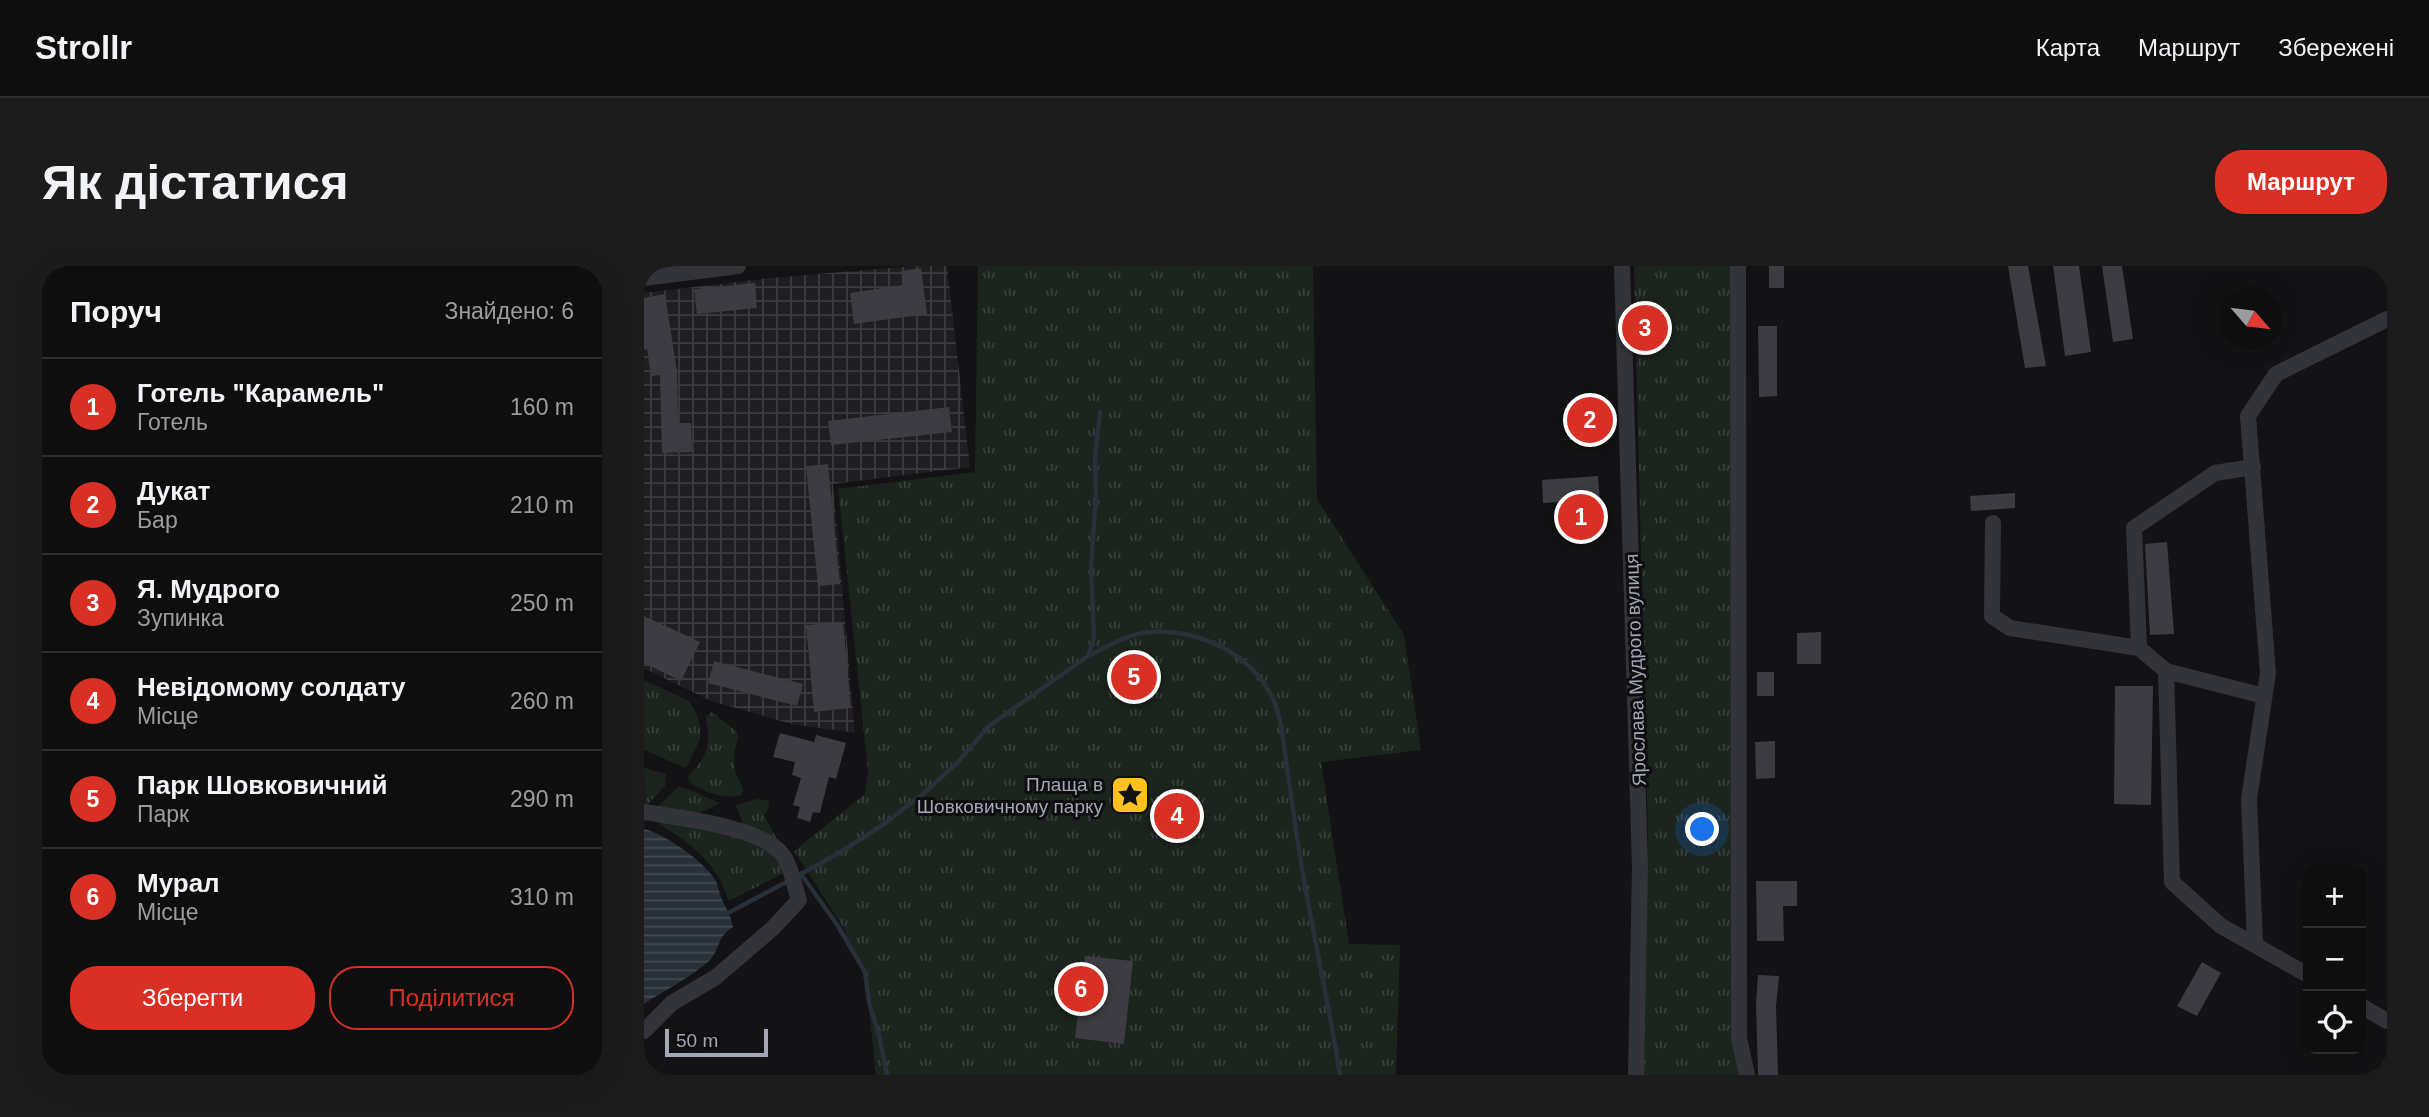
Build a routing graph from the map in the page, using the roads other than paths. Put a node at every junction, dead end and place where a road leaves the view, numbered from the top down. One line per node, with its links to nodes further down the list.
1 (738, 266): 4 (street)
2 (1622, 266): 17 (street, Ярослава Мудрого вулиця)
3 (1738, 266): 18 (street)
4 (644, 278)
5 (2387, 319): 6 (street)
6 (2253, 467): 8 (street); 10 (street)
7 (1993, 523): 8 (street)
8 (2139, 648): 9 (street)
9 (2166, 671): 10 (street); 12 (street)
10 (2264, 696): 12 (street)
11 (644, 812): 16 (street)
12 (2255, 943): 13 (street)
13 (2303, 972)
14 (2366, 1009): 15 (street)
15 (2387, 1021)
16 (644, 1031)
17 (1636, 1075)
18 (1747, 1075)

